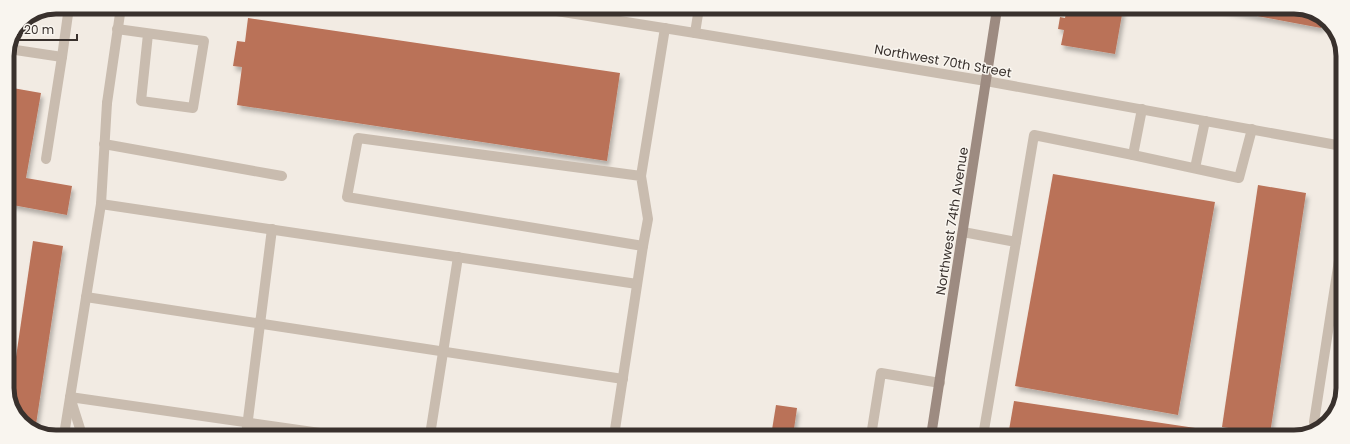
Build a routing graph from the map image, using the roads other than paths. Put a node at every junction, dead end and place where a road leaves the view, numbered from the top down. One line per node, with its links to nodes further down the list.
1 (68, 14): 11 (street)
2 (120, 14): 7 (street)
3 (576, 14): 6 (street, Northwest 70th Street)
4 (698, 14): 8 (street)
5 (996, 14): 12 (street, Northwest 74th Avenue)
6 (665, 28): 8 (street, Northwest 70th Street); 22 (street)
7 (118, 30): 9 (street); 16 (street)
8 (695, 33): 12 (street, Northwest 70th Street)
9 (148, 34): 9 (street)
10 (15, 50): 11 (street)
11 (62, 57): 19 (street)
12 (986, 81): 13 (street, Northwest 70th Street); 25 (street, Northwest 74th Avenue)
13 (1142, 109): 14 (street, Northwest 70th Street); 18 (street)
14 (1204, 121): 15 (street, Northwest 70th Street); 20 (street)
15 (1252, 130): 17 (street, Northwest 70th Street); 20 (street)
16 (104, 144): 21 (street); 23 (street)
17 (1336, 145)
18 (1133, 155): 20 (street); 26 (street)
19 (46, 159)
20 (1195, 168)
21 (282, 176)
22 (640, 176): 27 (street); 27 (street)
23 (101, 204): 24 (street); 31 (street)
24 (272, 229): 28 (street); 37 (street)
25 (963, 232): 26 (street); 34 (street, Northwest 74th Avenue)
26 (1016, 242): 46 (street)
27 (643, 246): 30 (street)
28 (458, 257): 30 (street); 32 (street)
29 (1336, 280): 36 (street)
30 (637, 284): 33 (street)
31 (86, 297): 32 (street); 35 (street)
32 (443, 351): 33 (street); 42 (street)
33 (623, 378): 43 (street)
34 (940, 383): 44 (street); 45 (street, Northwest 74th Avenue)
35 (70, 397): 37 (street); 38 (street); 39 (street)
36 (1314, 422)
37 (248, 423): 40 (street); 41 (street)
38 (65, 430)
39 (80, 430)
40 (247, 430)
41 (298, 430)
42 (431, 430)
43 (615, 430)
44 (872, 430)
45 (933, 430)
46 (984, 430)

